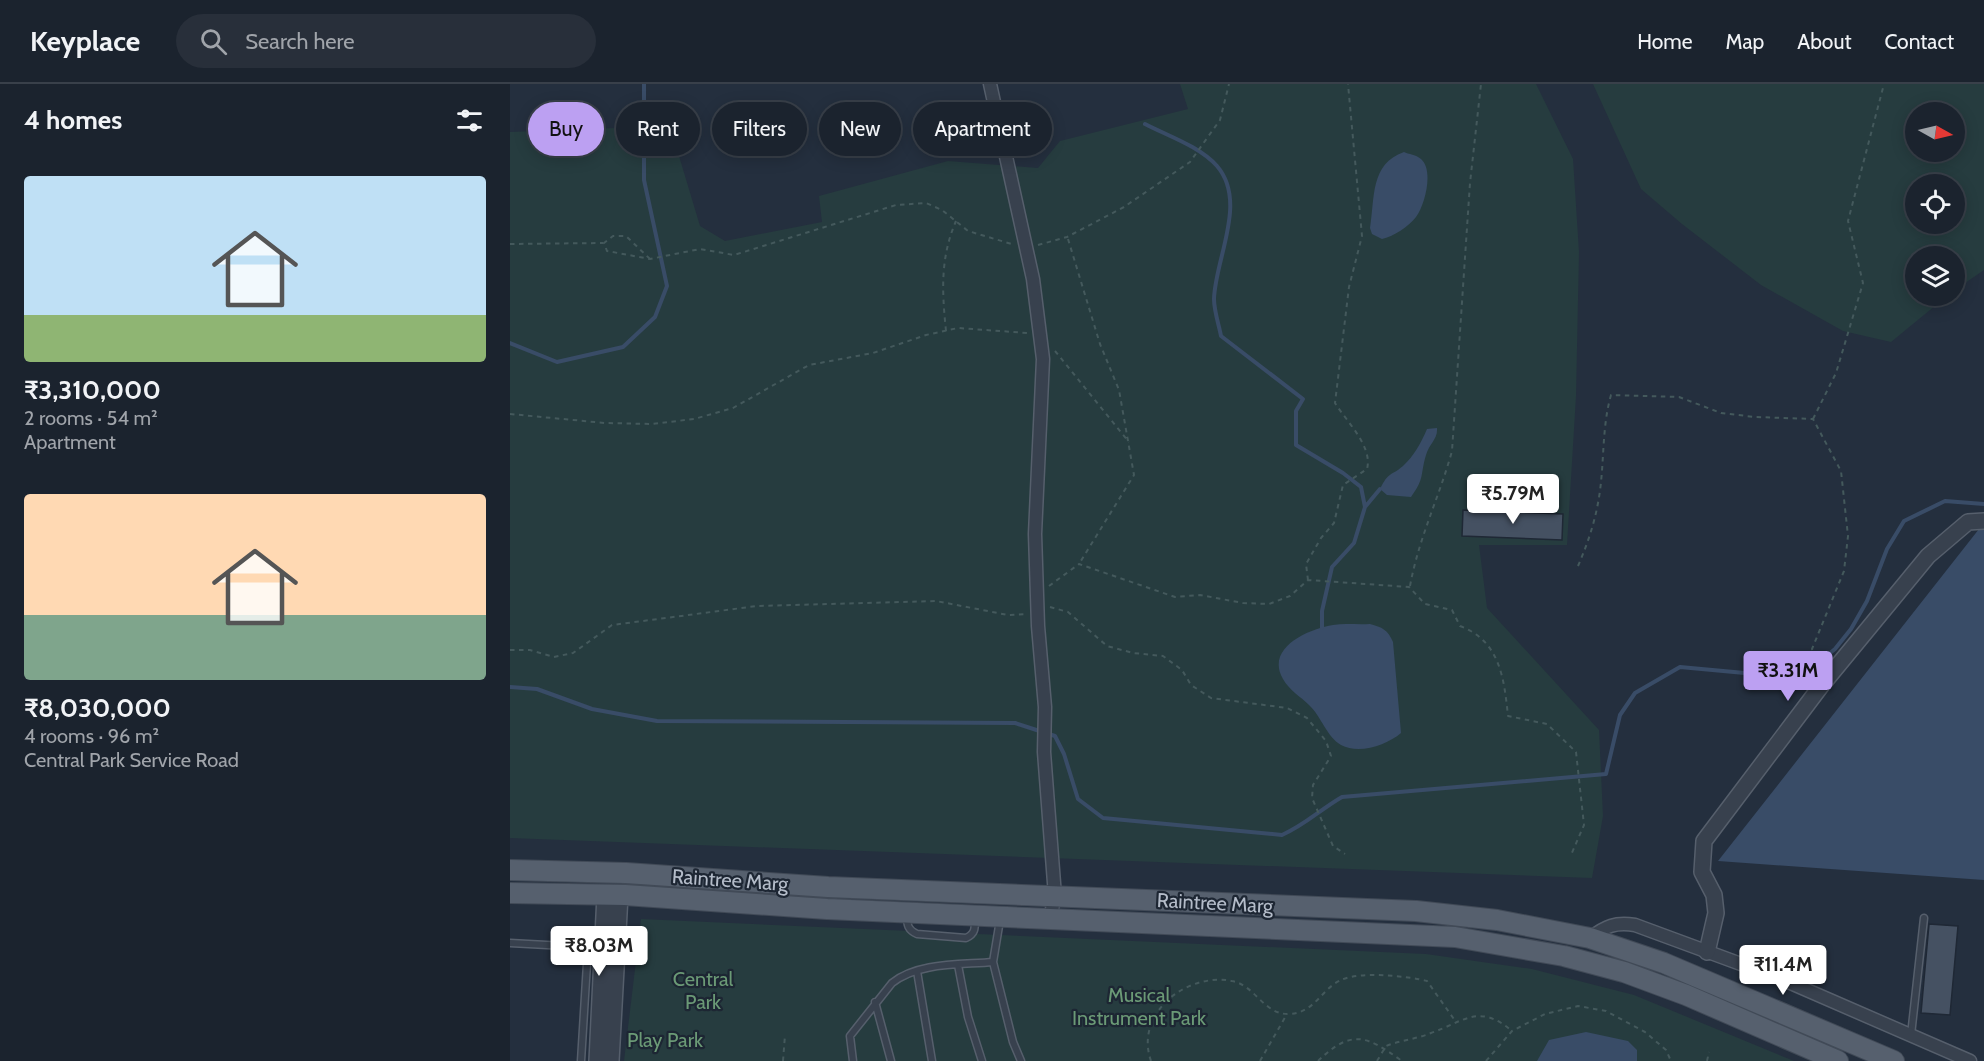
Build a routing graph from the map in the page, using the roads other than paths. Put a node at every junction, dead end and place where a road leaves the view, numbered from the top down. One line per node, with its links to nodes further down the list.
1 (990, 84): 6 (street)
2 (1984, 521): 13 (street)
3 (510, 870): 6 (main road, Raintree Marg)
4 (510, 893): 5 (main road, Raintree Marg)
5 (612, 895): 7 (main road, Raintree Marg); 12 (street); 21 (street)
6 (1055, 896): 8 (street); 10 (main road, Raintree Marg)
7 (1001, 916): 8 (main road, Raintree Marg); 14 (lane)
8 (1050, 918): 27 (main road, Raintree Marg)
9 (1924, 918): 18 (lane)
10 (1590, 938): 13 (street); 28 (main road, Raintree Marg)
11 (510, 943): 12 (lane)
12 (595, 948): 19 (lane); 20 (street)
13 (1707, 952): 18 (street)
14 (993, 963): 15 (lane); 26 (lane)
15 (958, 965): 16 (lane); 25 (lane)
16 (917, 971): 17 (lane); 24 (lane)
17 (875, 1002): 22 (lane); 23 (lane)
18 (1911, 1035): 29 (street)
19 (580, 1061)
20 (597, 1061)
21 (611, 1061)
22 (853, 1061)
23 (891, 1061)
24 (932, 1061)
25 (982, 1061)
26 (1021, 1061)
27 (1838, 1061)
28 (1894, 1061)
29 (1970, 1061)

